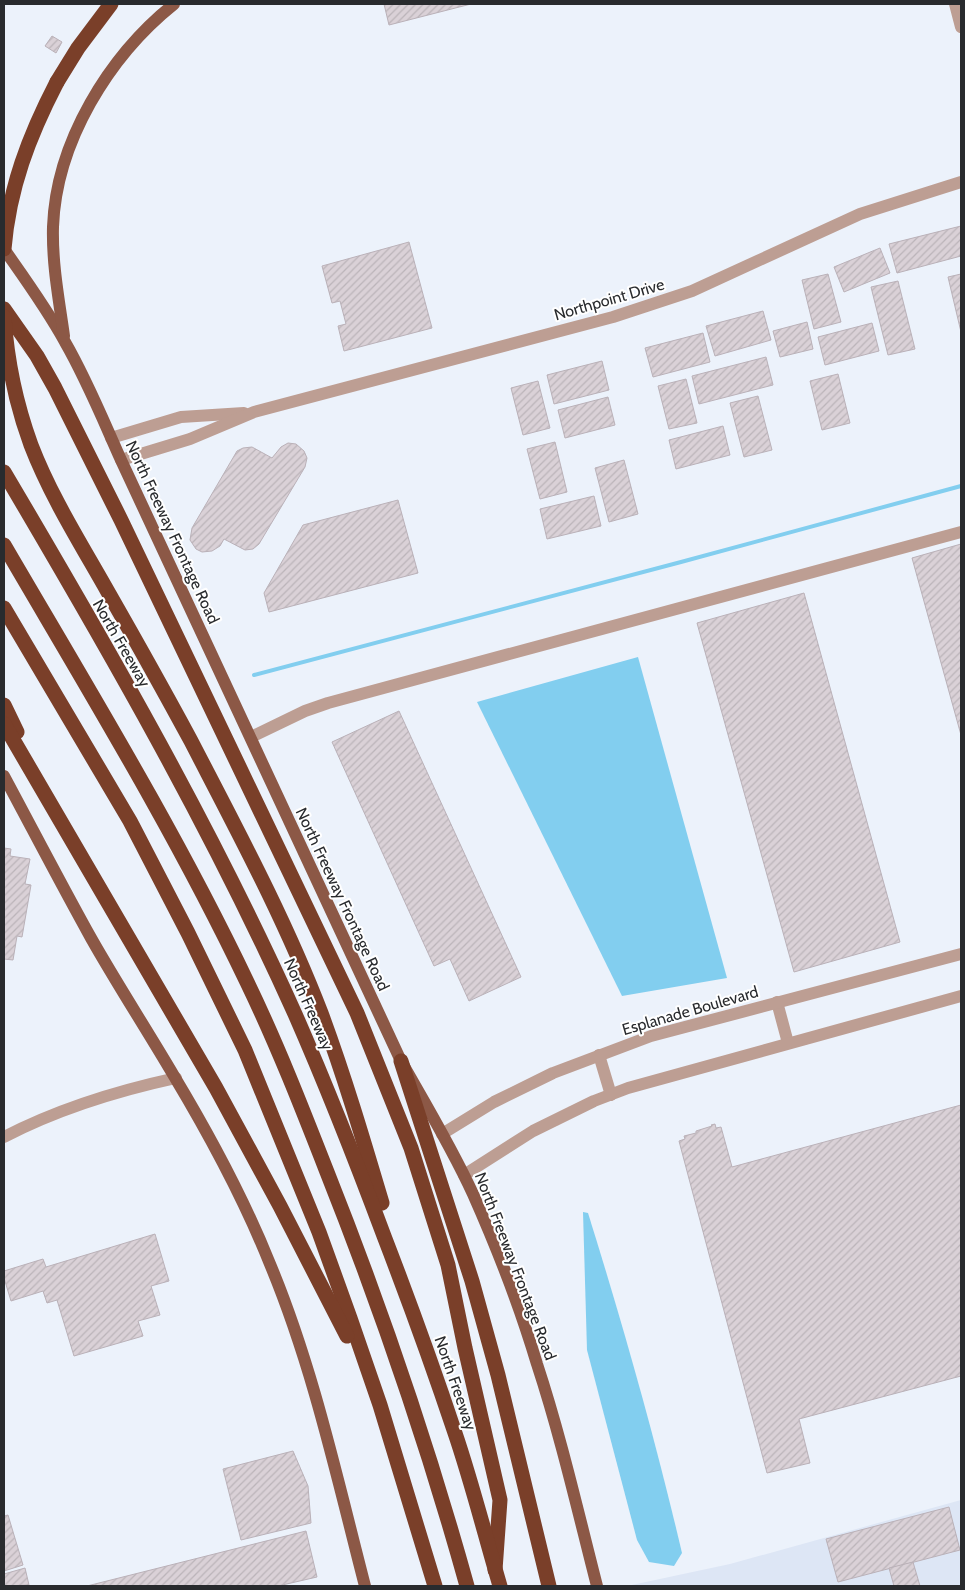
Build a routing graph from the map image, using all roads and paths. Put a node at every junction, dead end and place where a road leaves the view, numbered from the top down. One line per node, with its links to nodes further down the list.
1 (111, 4): 6 (highway, bridge)
2 (174, 4): 9 (main road)
3 (955, 4): 4 (street)
4 (961, 27)
5 (961, 182): 10 (street, Northpoint Drive)
6 (4, 249): 9 (main road, North Freeway Frontage Road)
7 (4, 308): 37 (highway)
8 (4, 317): 35 (highway)
9 (65, 341): 11 (main road, North Freeway Frontage Road)
10 (254, 412): 11 (street, Northpoint Drive); 12 (street, Northpoint Drive)
11 (111, 438): 12 (main road, North Freeway Frontage Road)
12 (121, 460): 21 (main road, North Freeway Frontage Road)
13 (4, 472): 35 (highway, North Freeway)
14 (961, 532): 21 (street)
15 (4, 545): 40 (highway)
16 (4, 608): 18 (highway)
17 (4, 622): 18 (highway)
18 (50, 684): 36 (highway)
19 (4, 704): 23 (highway)
20 (4, 724): 23 (highway)
21 (251, 737): 29 (main road, North Freeway Frontage Road)
22 (4, 776): 30 (main road)
23 (59, 817): 36 (highway)
24 (961, 957): 26 (street, Esplanade Boulevard)
25 (961, 996): 27 (street)
26 (777, 1002): 27 (street); 28 (street, Esplanade Boulevard)
27 (788, 1043): 31 (street)
28 (599, 1055): 31 (street); 32 (street, Esplanade Boulevard)
29 (400, 1061): 32 (main road, North Freeway Frontage Road); 42 (highway)
30 (176, 1078): 33 (street); 38 (main road)
31 (611, 1095): 34 (street)
32 (442, 1134): 34 (main road, North Freeway Frontage Road)
33 (4, 1137)
34 (464, 1175): 43 (main road, North Freeway Frontage Road)
35 (412, 1308): 37 (highway, North Freeway)
36 (380, 1405): 39 (highway)
37 (495, 1570): 41 (highway, North Freeway)
38 (365, 1586)
39 (435, 1586)
40 (467, 1586)
41 (500, 1586)
42 (550, 1586)
43 (597, 1586)

